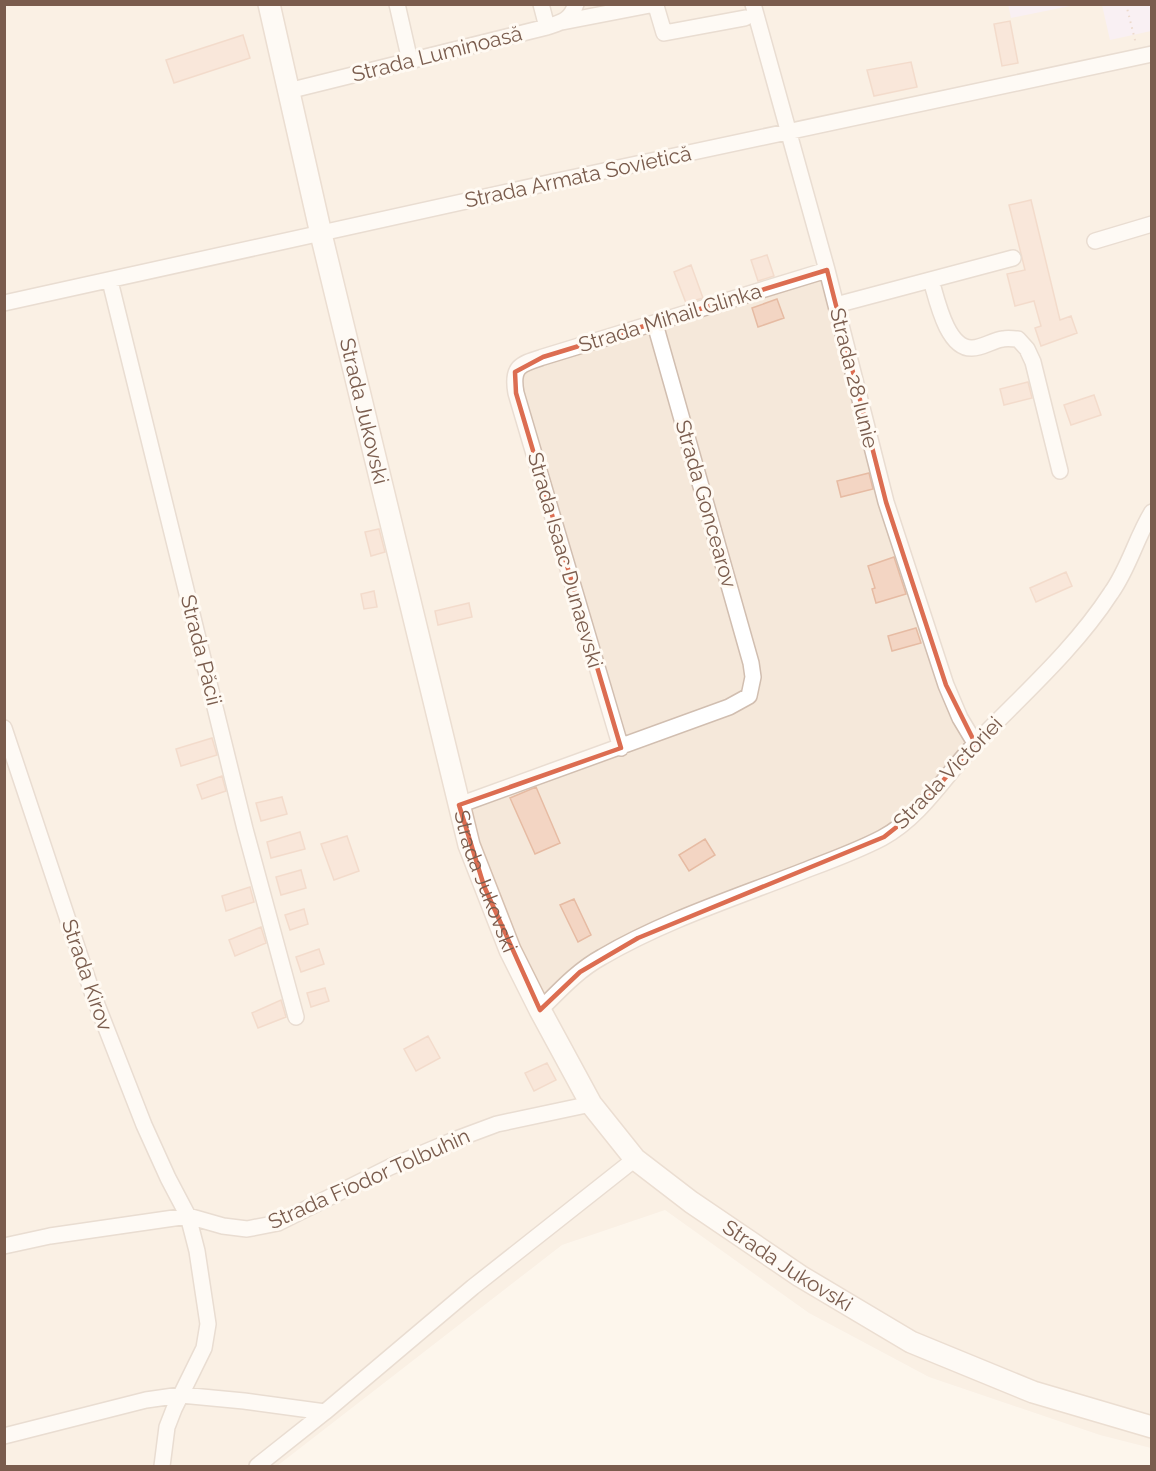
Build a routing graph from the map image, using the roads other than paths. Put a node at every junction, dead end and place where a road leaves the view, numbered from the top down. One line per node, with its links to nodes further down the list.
1 (269, 4): 12 (main road, Strada Jukovski)
2 (398, 4): 11 (street)
3 (541, 4): 9 (street)
4 (576, 4): 8 (street)
5 (753, 4): 13 (street, Strada 28 Iunie)
6 (650, 5): 7 (street); 8 (street, Strada Luminoasă)
7 (745, 18)
8 (562, 22): 9 (street, Strada Luminoasă)
9 (547, 27): 11 (street, Strada Luminoasă)
10 (1152, 54): 13 (street, Strada Armata Sovietică)
11 (410, 62): 12 (street, Strada Luminoasă)
12 (288, 91): 15 (main road, Strada Jukovski)
13 (788, 132): 15 (street, Strada Armata Sovietică); 18 (street, Strada 28 Iunie)
14 (1152, 224): 16 (street)
15 (321, 234): 20 (street, Strada Armata Sovietică); 30 (main road, Strada Jukovski)
16 (1095, 241)
17 (1013, 258): 19 (street)
18 (827, 270): 22 (street, Strada 28 Iunie); 23 (street, Strada Mihail Glinka)
19 (931, 280): 22 (street); 25 (street)
20 (110, 281): 21 (street, Strada Armata Sovietică); 32 (street, Strada Păcii)
21 (4, 303)
22 (836, 305): 28 (street, Strada 28 Iunie)
23 (655, 324): 24 (street, Strada Mihail Glinka); 29 (street, Strada Goncearov)
24 (515, 372): 29 (street, Strada Isaac Dunaevski)
25 (1060, 471)
26 (1152, 512): 28 (street, Strada Victoriei)
27 (4, 728): 35 (street, Strada Kirov)
28 (975, 743): 31 (street, Strada Victoriei)
29 (621, 748): 30 (street)
30 (459, 805): 31 (main road, Strada Jukovski)
31 (540, 1010): 33 (main road, Strada Jukovski)
32 (296, 1017)
33 (591, 1104): 34 (main road, Strada Jukovski); 35 (street, Strada Fiodor Tolbuhin)
34 (635, 1159): 38 (street); 39 (main road, Strada Jukovski)
35 (188, 1216): 36 (street, Strada Fiodor Tolbuhin); 37 (street, Strada Kirov)
36 (4, 1246)
37 (181, 1395): 38 (street); 40 (street); 41 (street, Strada Kirov)
38 (325, 1413): 42 (street)
39 (1152, 1427)
40 (4, 1436)
41 (162, 1467)
42 (257, 1467)

